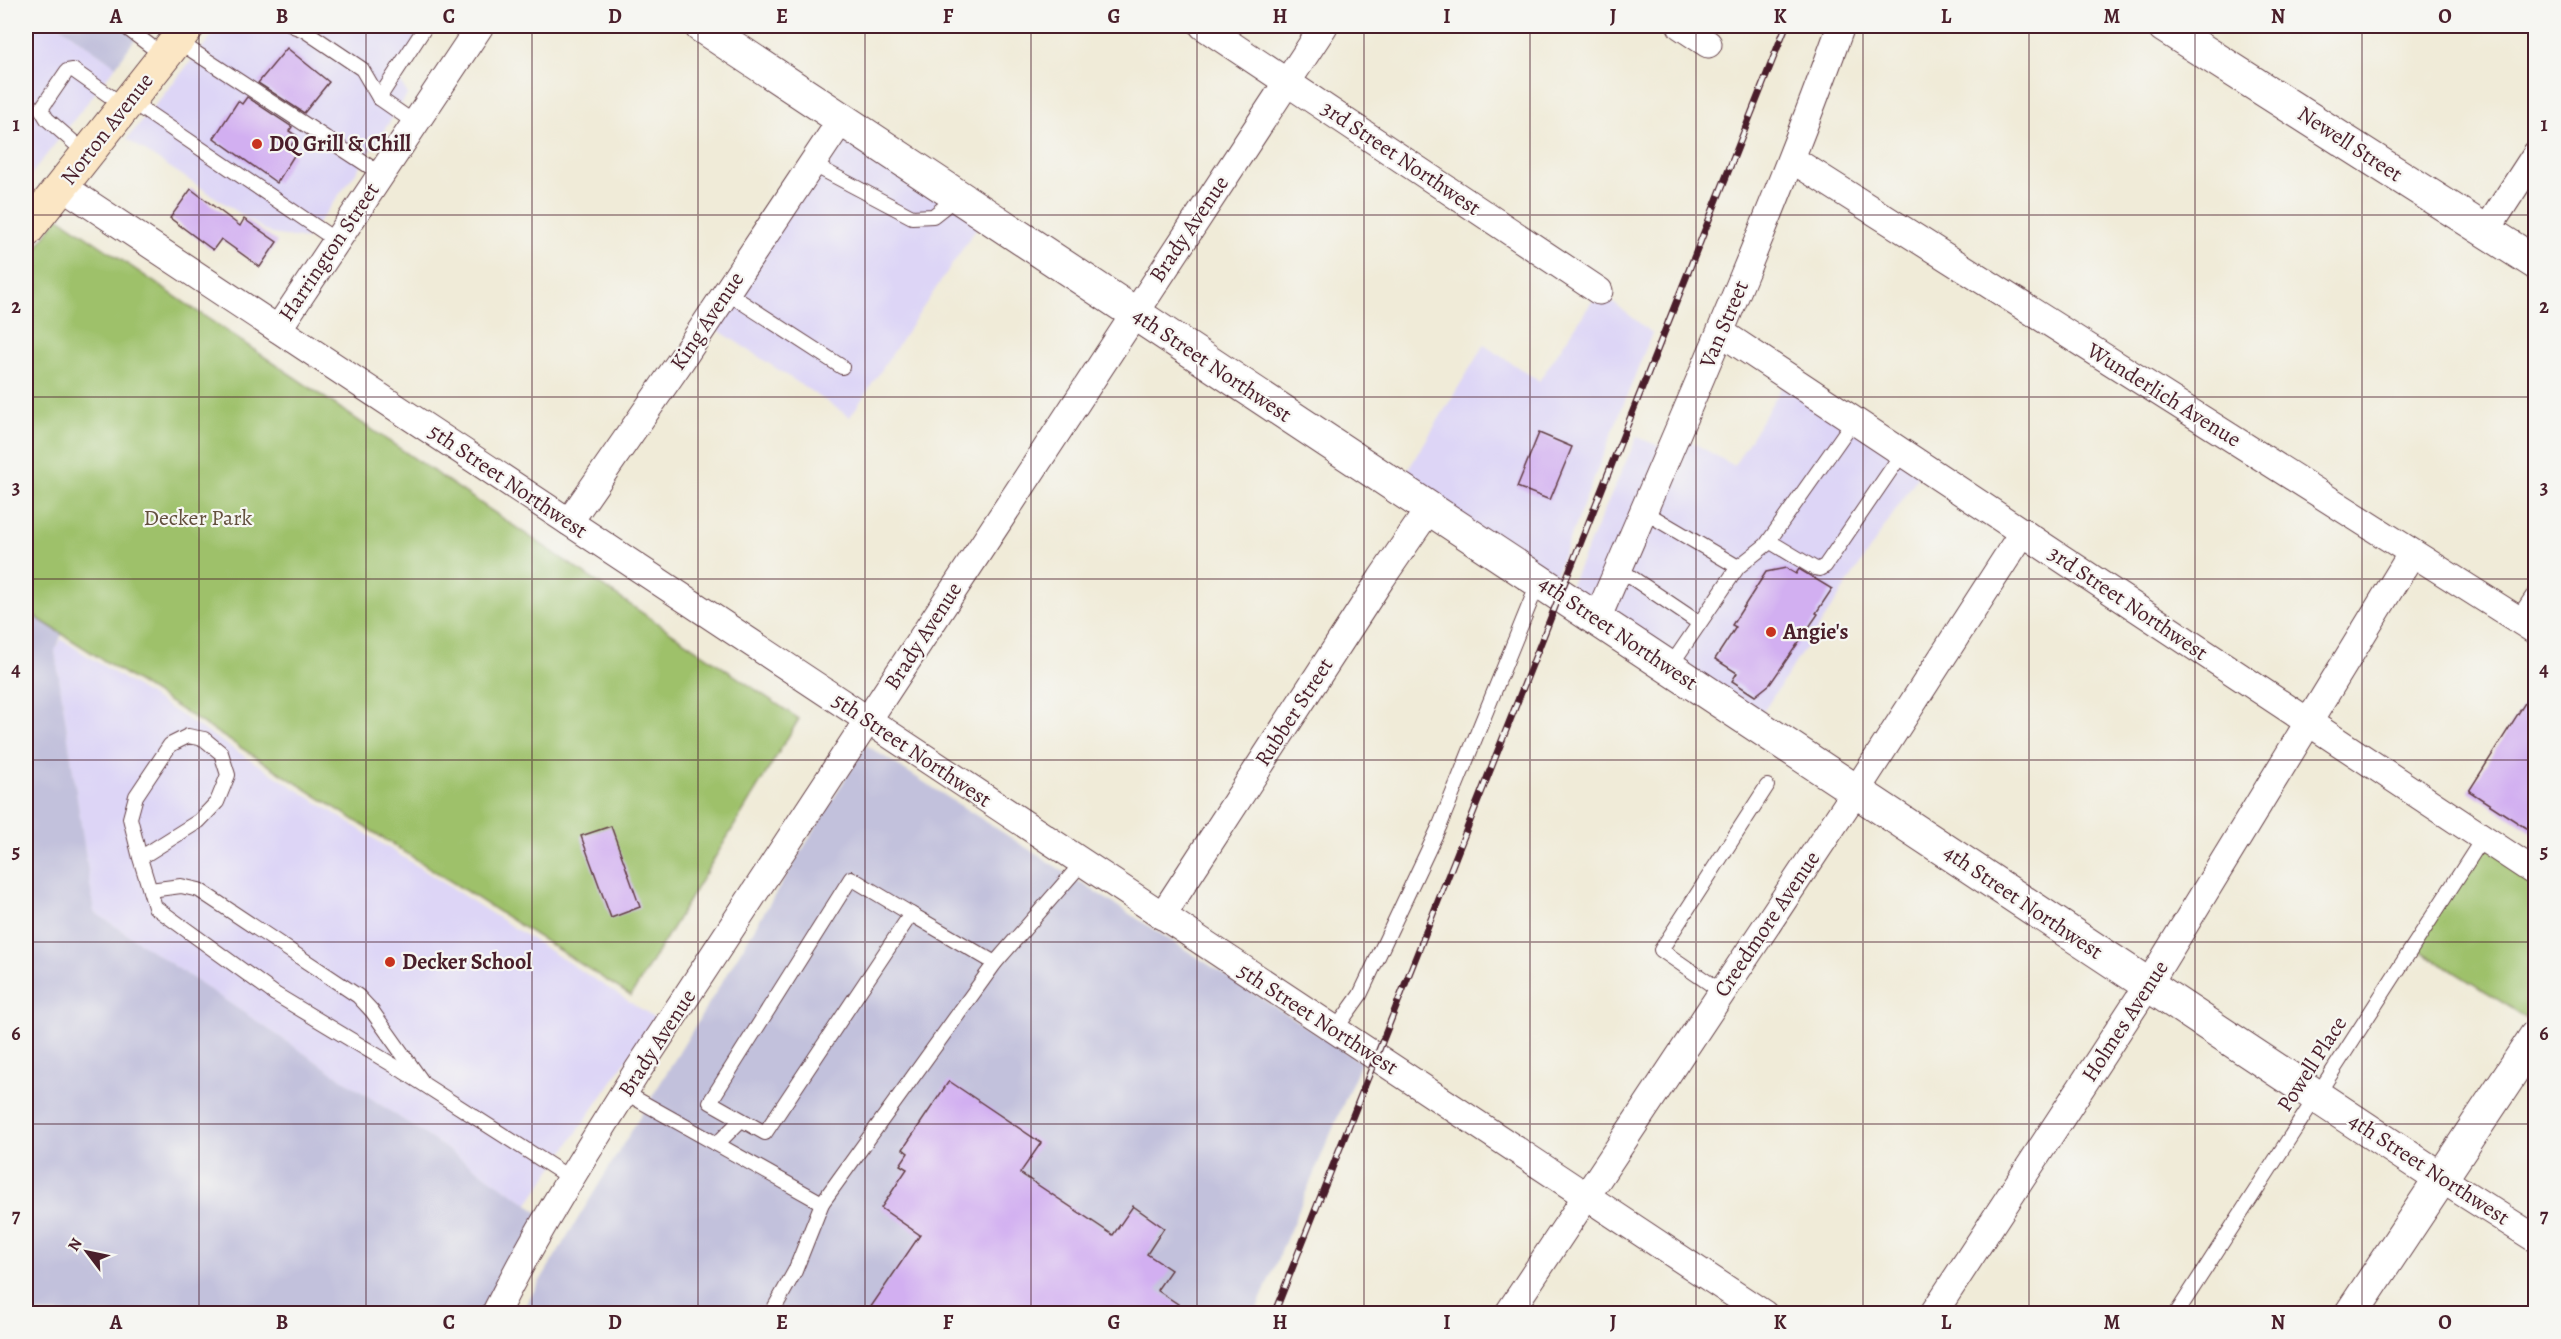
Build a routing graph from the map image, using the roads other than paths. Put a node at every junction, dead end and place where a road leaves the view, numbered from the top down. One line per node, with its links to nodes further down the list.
1 (124, 26): 11 (lane)
2 (293, 26): 14 (lane)
3 (426, 26): 14 (lane)
4 (701, 26): 16 (street, 4th Street Northwest)
5 (1203, 26): 13 (street, 3rd Street Northwest)
6 (1324, 26): 13 (street, Brady Avenue)
7 (1681, 26): 12 (street)
8 (1841, 26): 20 (street, Van Street)
9 (2164, 26): 26 (street, Newell Street)
10 (475, 27): 17 (street, Harrington Street)
11 (176, 41): 15 (main road, Norton Avenue); 22 (lane)
12 (1708, 44)
13 (1286, 81): 29 (street, 3rd Street Northwest); 31 (street, Brady Avenue)
14 (379, 98): 17 (lane)
15 (127, 103): 18 (main road, Norton Avenue); 18 (lane); 27 (lane)
16 (842, 119): 21 (street, King Avenue); 24 (street, 4th Street Northwest)
17 (416, 123): 22 (street, Harrington Street)
18 (87, 154): 23 (main road, Norton Avenue)
19 (2535, 154): 26 (street)
20 (1793, 160): 33 (street, Van Street); 42 (street, Wunderlich Avenue)
21 (812, 164): 24 (lane); 30 (street, King Avenue)
22 (381, 174): 27 (street, Harrington Street)
23 (62, 186): 25 (main road, Norton Avenue); 32 (street, 5th Street Northwest)
24 (954, 194): 31 (street, 4th Street Northwest)
25 (26, 231)
26 (2486, 231): 28 (street, Newell Street)
27 (337, 241): 32 (street, Harrington Street)
28 (2535, 263)
29 (1599, 291)
30 (726, 292): 34 (lane); 39 (street, King Avenue)
31 (1133, 313): 37 (street, 4th Street Northwest); 51 (street, Brady Avenue)
32 (278, 329): 39 (street, 5th Street Northwest)
33 (1722, 333): 35 (street, 3rd Street Northwest); 38 (street, Van Street)
34 (842, 368)
35 (1854, 420): 36 (street, 3rd Street Northwest); 41 (lane)
36 (1903, 452): 40 (street, 3rd Street Northwest); 41 (lane)
37 (1429, 509): 45 (street, 4th Street Northwest); 61 (street, Rubber Street)
38 (1643, 511): 43 (lane); 44 (street, Van Street)
39 (569, 522): 51 (street, 5th Street Northwest)
40 (2023, 532): 52 (street, 3rd Street Northwest); 54 (street, Creedmore Avenue)
41 (1769, 541): 43 (lane)
42 (2412, 553): 49 (street, Wunderlich Avenue); 52 (street, Holmes Avenue)
43 (1738, 567): 48 (lane)
44 (1618, 569): 47 (street, Van Street); 48 (lane)
45 (1539, 581): 47 (street, 4th Street Northwest); 65 (lane)
46 (2535, 591): 49 (lane)
47 (1597, 619): 50 (street, 4th Street Northwest)
48 (1700, 623): 50 (lane)
49 (2526, 625)
50 (1669, 668): 54 (street, 4th Street Northwest)
51 (868, 721): 57 (street, 5th Street Northwest); 68 (street, Brady Avenue)
52 (2309, 724): 55 (street, 3rd Street Northwest); 63 (street, Holmes Avenue)
53 (1767, 786): 64 (lane)
54 (1856, 791): 63 (street, 4th Street Northwest); 64 (street, Creedmore Avenue)
55 (2483, 837): 58 (street, 3rd Street Northwest); 69 (lane, Powell Place)
56 (140, 858): 56 (lane); 59 (lane)
57 (1082, 863): 61 (street, 5th Street Northwest); 62 (lane)
58 (2535, 873)
59 (150, 890): 67 (lane); 67 (lane)
60 (911, 914): 62 (lane); 70 (lane); 70 (lane)
61 (1162, 916): 65 (street, 5th Street Northwest)
62 (995, 963): 75 (lane)
63 (2148, 985): 69 (street, 4th Street Northwest); 81 (street, Holmes Avenue)
64 (1722, 992): 74 (street, Creedmore Avenue)
65 (1335, 1030): 74 (street, 5th Street Northwest)
66 (2535, 1036): 73 (street)
67 (424, 1085): 72 (lane)
68 (624, 1092): 71 (lane); 72 (street, Brady Avenue)
69 (2316, 1095): 73 (street, 4th Street Northwest); 82 (lane, Powell Place)
70 (741, 1120): 71 (lane)
71 (717, 1144): 75 (lane)
72 (570, 1178): 77 (street, Brady Avenue)
73 (2440, 1178): 76 (street, 4th Street Northwest); 83 (street)
74 (1585, 1196): 79 (street, Creedmore Avenue); 80 (street, 5th Street Northwest)
75 (822, 1203): 78 (lane)
76 (2535, 1239)
77 (495, 1314)
78 (771, 1314)
79 (1508, 1314)
80 (1764, 1314)
81 (1933, 1314)
82 (2175, 1314)
83 (2351, 1314)

